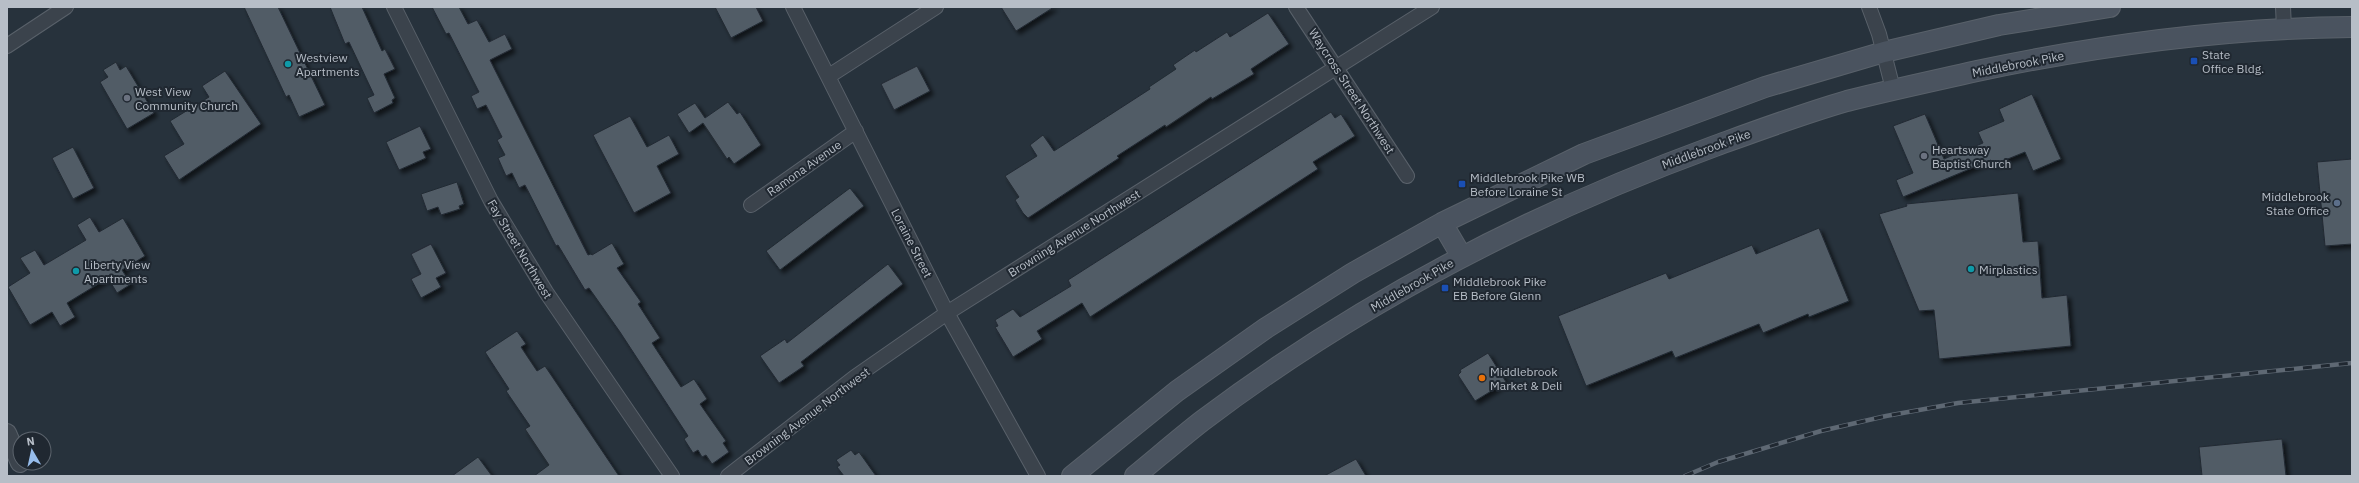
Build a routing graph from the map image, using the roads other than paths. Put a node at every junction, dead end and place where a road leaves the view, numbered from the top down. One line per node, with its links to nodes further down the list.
1 (66, 7): 12 (street)
2 (394, 7): 25 (street, Fay Street Northwest)
3 (793, 7): 15 (street, Loraine Street)
4 (936, 7): 15 (street)
5 (1296, 7): 14 (street, Waycross Street Northwest)
6 (1432, 7): 14 (street, Browning Avenue Northwest)
7 (1869, 7): 13 (street)
8 (2110, 7): 13 (main road)
9 (2283, 7): 11 (street)
10 (2352, 27): 11 (main road, Middlebrook Pike)
11 (2284, 28): 16 (main road, Middlebrook Pike)
12 (7, 46)
13 (1884, 52): 16 (street); 20 (main road)
14 (1337, 68): 18 (street, Waycross Street Northwest); 22 (street, Browning Avenue Northwest)
15 (829, 76): 17 (street, Loraine Street)
16 (1893, 89): 21 (main road, Middlebrook Pike)
17 (856, 131): 19 (street, Ramona Avenue); 22 (street, Loraine Street)
18 (1407, 176)
19 (751, 205)
20 (1442, 223): 21 (main road); 28 (main road)
21 (1462, 257): 29 (main road, Middlebrook Pike)
22 (947, 313): 26 (street, Browning Avenue Northwest); 27 (street, Loraine Street)
23 (7, 433): 24 (street)
24 (12, 445)
25 (672, 476)
26 (728, 476)
27 (1038, 476)
28 (1072, 476)
29 (1135, 476)

